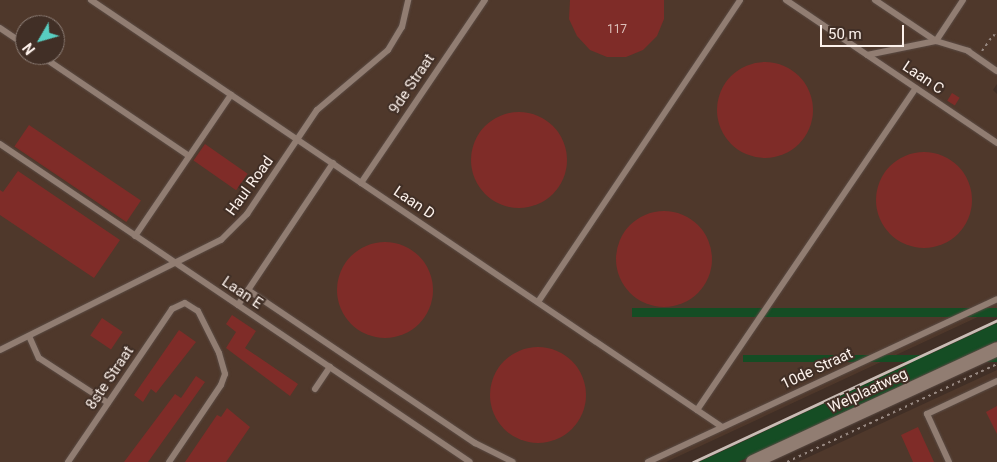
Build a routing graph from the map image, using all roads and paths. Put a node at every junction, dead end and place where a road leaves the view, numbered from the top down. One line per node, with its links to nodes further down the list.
1 (91, 0): 17 (lane, Laan D)
2 (408, 0): 18 (lane, Haul Road)
3 (484, 0): 23 (lane, 9de Straat)
4 (740, 0): 28 (lane)
5 (786, 0): 12 (lane, Laan C)
6 (875, 0): 11 (lane)
7 (963, 0): 11 (lane)
8 (0, 28): 10 (lane)
9 (997, 36): 13 (path)
10 (15, 38)
11 (936, 41): 12 (lane); 13 (lane)
12 (867, 55): 16 (lane, Laan C)
13 (977, 57): 15 (lane)
14 (55, 65): 21 (lane)
15 (997, 71)
16 (916, 88): 19 (lane, Laan C); 38 (lane)
17 (231, 94): 18 (lane, Laan D); 21 (lane)
18 (298, 138): 22 (lane, Laan D); 25 (lane, Haul Road)
19 (997, 143)
20 (0, 144): 24 (lane, Laan E)
21 (190, 156): 24 (lane)
22 (333, 164): 23 (lane, Laan D); 26 (lane)
23 (361, 183): 28 (lane, Laan D)
24 (136, 236): 25 (lane, Laan E)
25 (177, 264): 29 (lane, Laan E); 30 (lane, Haul Road)
26 (248, 290): 29 (lane); 43 (lane)
27 (997, 299): 39 (lane, 10de Straat)
28 (538, 302): 38 (lane, Laan D)
29 (238, 305): 34 (lane, Laan E)
30 (29, 336): 32 (lane, Haul Road); 37 (lane)
31 (997, 349): 45 (street, Welplaatweg)
32 (0, 350)
33 (997, 364): 46 (path, Welplaatweg)
34 (330, 367): 36 (lane); 42 (lane, Laan E)
35 (997, 381): 47 (lane)
36 (316, 389)
37 (108, 403): 40 (lane, 8ste Straat); 41 (lane, 8ste Straat)
38 (697, 410): 39 (lane, Laan D)
39 (722, 428): 44 (lane, 10de Straat)
40 (68, 462)
41 (169, 462)
42 (470, 462)
43 (513, 462)
44 (648, 462)
45 (753, 462)
46 (787, 462)
47 (949, 462)

